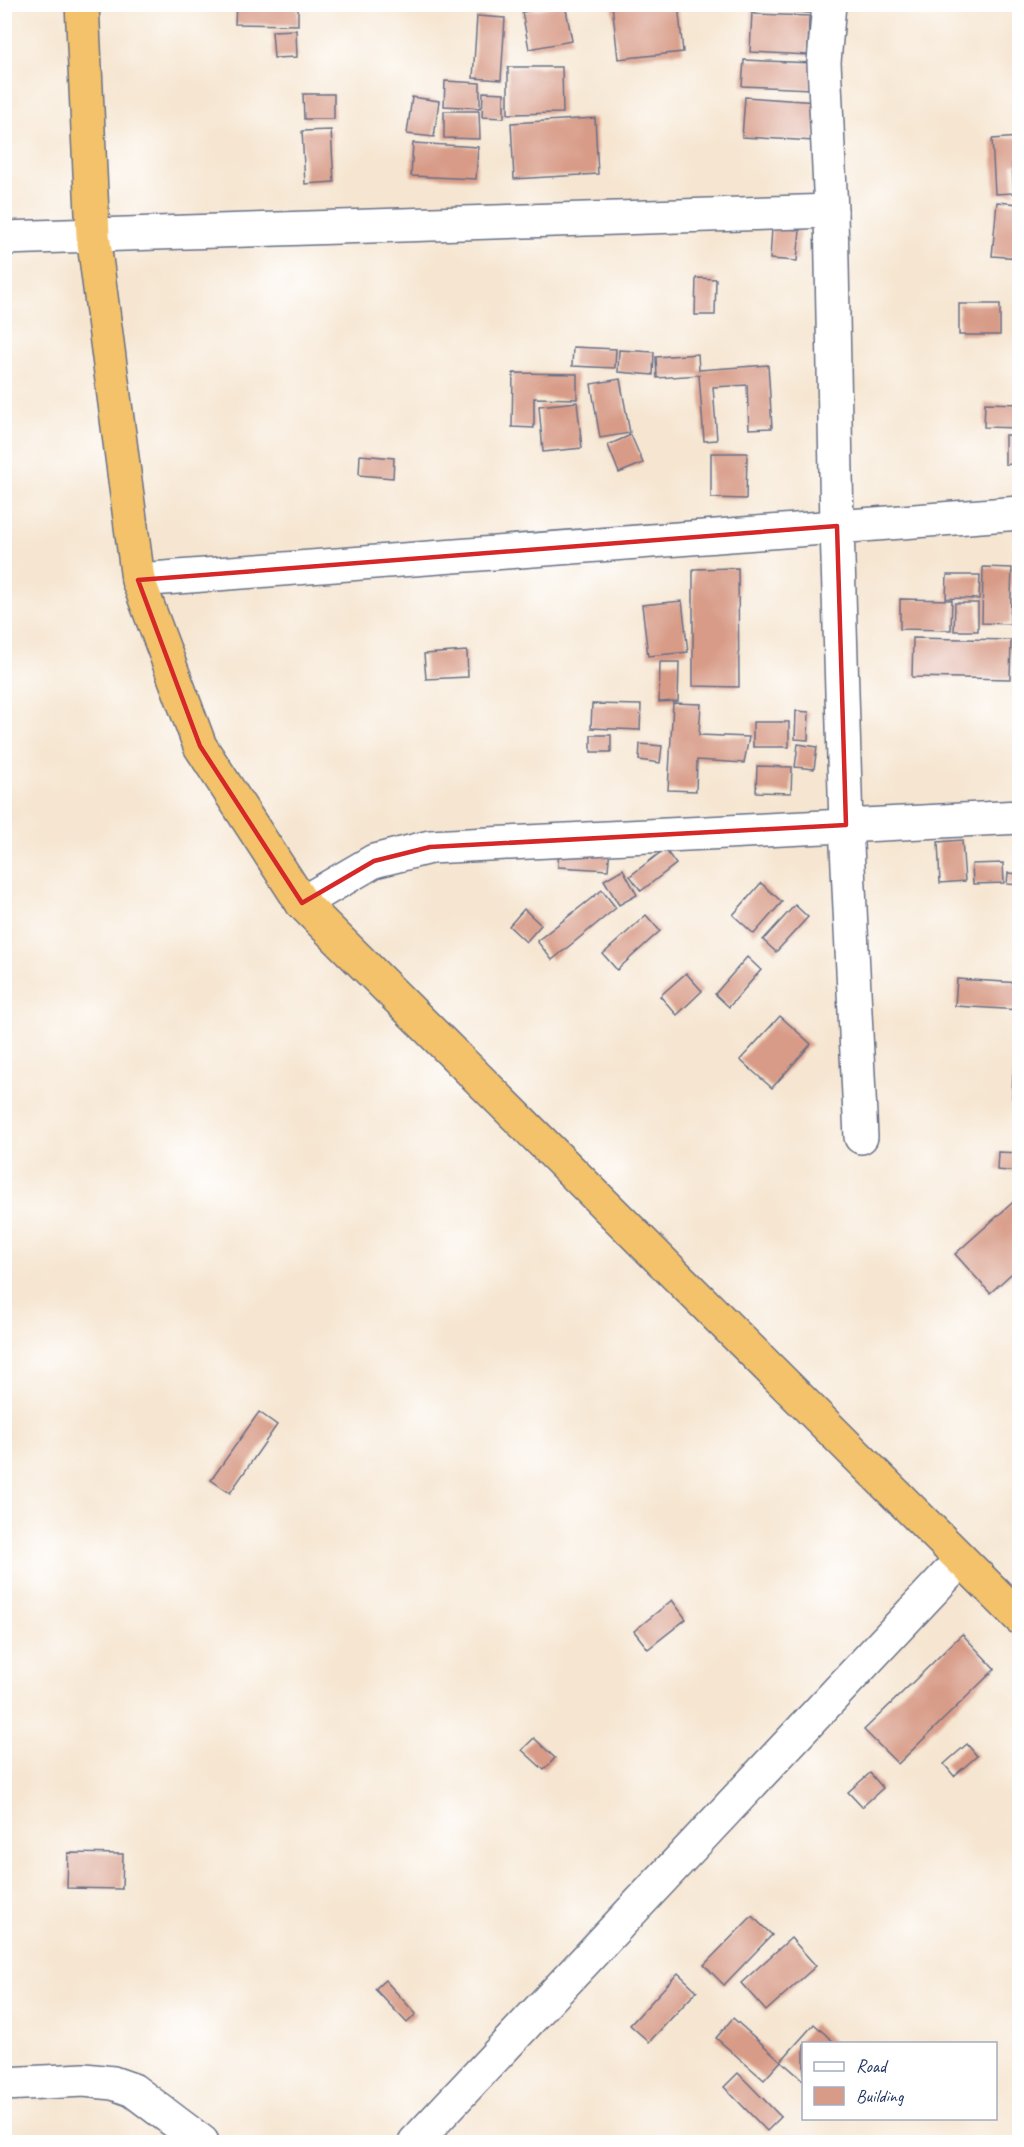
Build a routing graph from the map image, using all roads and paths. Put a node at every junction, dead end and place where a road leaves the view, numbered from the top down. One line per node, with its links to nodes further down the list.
1 (82, 4): 4 (highway)
2 (829, 4): 3 (street)
3 (831, 211): 4 (street); 7 (street)
4 (93, 235): 5 (street); 8 (highway)
5 (4, 238)
6 (1020, 513): 7 (street)
7 (837, 526): 8 (street); 10 (street)
8 (138, 580): 11 (highway)
9 (1020, 817): 10 (street)
10 (846, 825): 11 (street); 12 (street)
11 (302, 903): 13 (highway)
12 (861, 1137)
13 (961, 1560): 14 (highway); 17 (street)
14 (1020, 1618)
15 (4, 2084): 16 (street)
16 (202, 2142)
17 (415, 2142)

